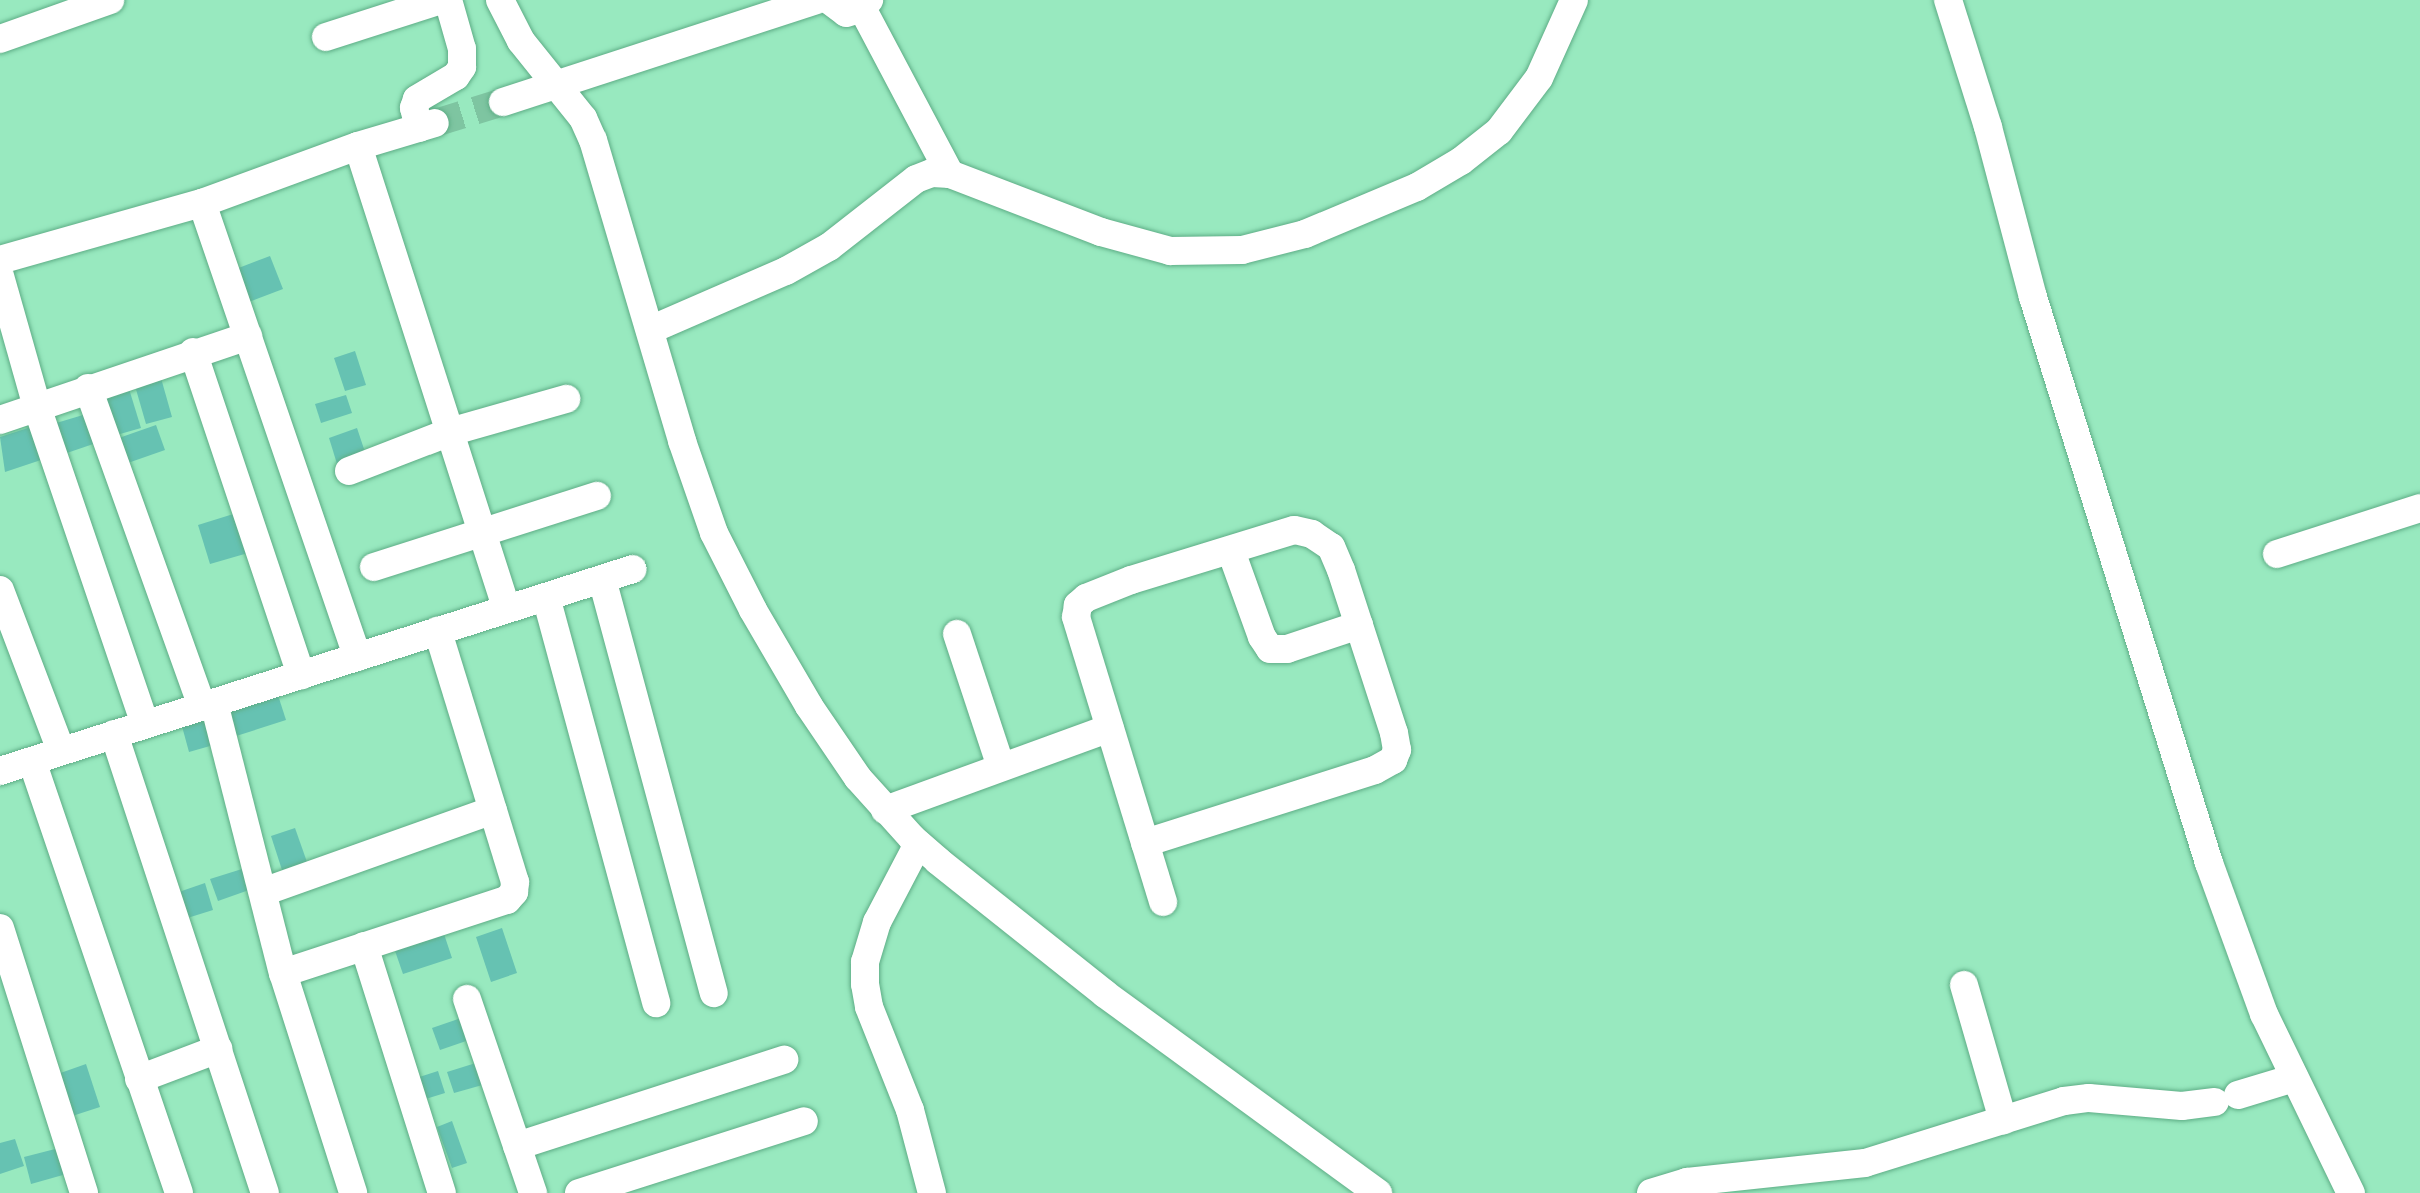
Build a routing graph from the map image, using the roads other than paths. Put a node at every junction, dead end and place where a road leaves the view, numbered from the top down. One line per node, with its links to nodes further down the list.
1 (110, 0): 11 (street)
2 (441, 0): 10 (street)
3 (448, 0): 14 (street)
4 (500, 0): 12 (street)
5 (816, 0): 12 (street)
6 (829, 0): 9 (street)
7 (1574, 0): 15 (street)
8 (1948, 0): 67 (street)
9 (866, 4): 15 (street)
10 (326, 37)
11 (0, 39)
12 (556, 87): 13 (street); 19 (street)
13 (503, 102)
14 (358, 146): 16 (street); 26 (street)
15 (950, 174): 19 (street)
16 (202, 203): 17 (street); 20 (street)
17 (0, 260)
18 (0, 276): 24 (street)
19 (650, 330): 53 (street)
20 (248, 336): 21 (street); 42 (street)
21 (193, 352): 22 (street); 43 (street)
22 (88, 388): 24 (street); 44 (street)
23 (566, 399): 26 (street)
24 (37, 407): 25 (street); 45 (street)
25 (0, 420)
26 (450, 432): 27 (street); 30 (street)
27 (349, 471)
28 (597, 496): 30 (street)
29 (2420, 508): 32 (street)
30 (482, 532): 33 (street); 38 (street)
31 (1231, 551): 39 (street); 39 (street); 46 (street)
32 (2277, 554)
33 (374, 567)
34 (633, 569): 35 (street)
35 (602, 579): 37 (street); 62 (street)
36 (0, 590): 48 (street)
37 (546, 597): 38 (street); 64 (street)
38 (507, 609): 40 (street)
39 (1359, 625): 54 (street)
40 (438, 631): 42 (street); 52 (street)
41 (957, 634): 50 (street)
42 (357, 657): 43 (street)
43 (301, 675): 44 (street)
44 (208, 704): 45 (street); 56 (street)
45 (145, 724): 47 (street)
46 (1110, 728): 50 (street); 54 (street)
47 (114, 734): 48 (street); 65 (street)
48 (61, 751): 49 (street)
49 (32, 761): 51 (street); 68 (street)
50 (1001, 767): 53 (street)
51 (0, 771)
52 (493, 810): 56 (street); 59 (street)
53 (885, 810): 55 (street)
54 (1145, 843): 57 (street)
55 (918, 844): 79 (street); 80 (street)
56 (263, 892): 60 (street)
57 (1163, 902)
58 (0, 928): 73 (street)
59 (364, 946): 60 (street); 76 (street)
60 (283, 973): 72 (street)
61 (1964, 985): 69 (street)
62 (714, 993)
63 (467, 999): 71 (street)
64 (656, 1003)
65 (218, 1049): 68 (street); 75 (street)
66 (784, 1060): 71 (street)
67 (2294, 1078): 69 (street); 82 (street)
68 (139, 1079): 74 (street)
69 (2003, 1120): 81 (street)
70 (804, 1121): 78 (street)
71 (517, 1146): 77 (street)
72 (346, 1191)
73 (84, 1193)
74 (179, 1193)
75 (265, 1193)
76 (442, 1193)
77 (533, 1193)
78 (579, 1193)
79 (932, 1193)
80 (1378, 1193)
81 (1651, 1193)
82 (2351, 1193)

